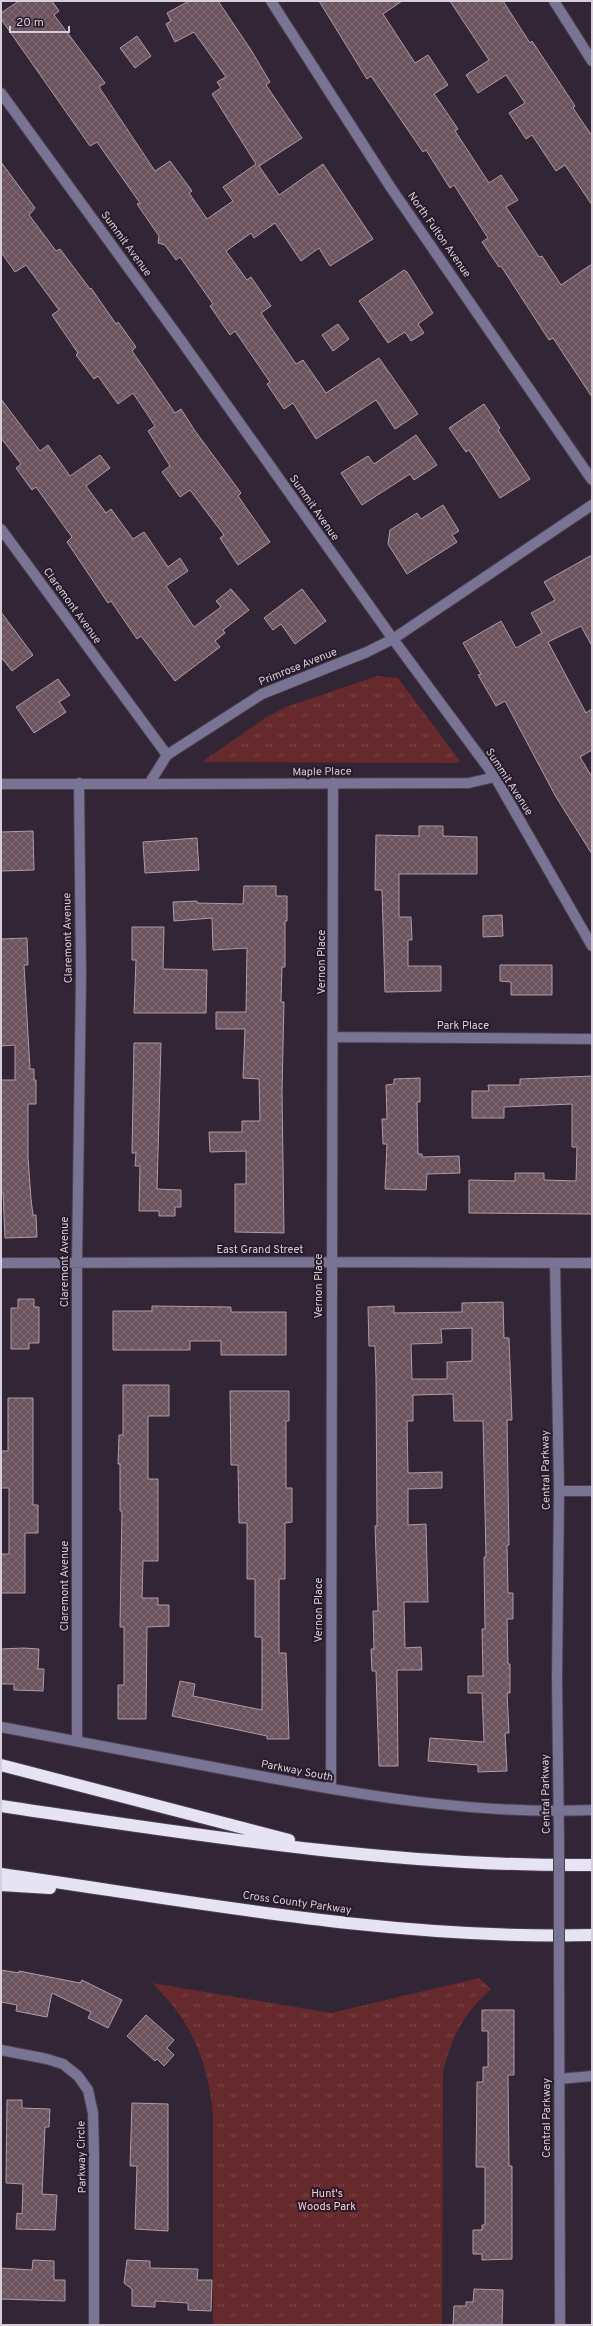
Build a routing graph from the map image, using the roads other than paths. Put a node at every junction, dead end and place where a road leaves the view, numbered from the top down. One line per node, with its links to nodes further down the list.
1 (271, 1): 5 (street, North Fulton Avenue)
2 (554, 1): 3 (street)
3 (592, 61)
4 (1, 93): 8 (street, Summit Avenue)
5 (592, 480)
6 (592, 505): 8 (street, Primrose Avenue)
7 (1, 529): 9 (street, Claremont Avenue)
8 (393, 639): 9 (street, Primrose Avenue); 10 (street, Summit Avenue)
9 (167, 755): 13 (street, Primrose Avenue)
10 (495, 777): 14 (street, Maple Place); 15 (street, Summit Avenue)
11 (79, 783): 12 (street); 13 (street); 20 (street, Claremont Avenue)
12 (1, 784)
13 (149, 784): 14 (street, Maple Place)
14 (333, 784): 16 (street, Vernon Place)
15 (592, 946)
16 (334, 1037): 17 (street, Park Place); 18 (street, Vernon Place)
17 (592, 1039)
18 (331, 1262): 20 (street, East Grand Street); 21 (street, East Grand Street); 28 (street, Vernon Place)
19 (1, 1263): 20 (street, East Grand Street)
20 (77, 1263): 26 (street, Claremont Avenue)
21 (555, 1263): 22 (street, East Grand Street); 24 (street, Central Parkway)
22 (592, 1264)
23 (592, 1491): 24 (street)
24 (559, 1492): 31 (street, Central Parkway)
25 (1, 1727): 26 (street, Parkway South)
26 (77, 1741): 28 (street, Parkway South)
27 (1, 1765): 32 (highway)
28 (331, 1790): 31 (street, Parkway South)
29 (1, 1806): 32 (highway)
30 (592, 1810): 31 (street, Parkway South)
31 (558, 1811): 40 (street, Central Parkway, bridge)
32 (329, 1850): 33 (highway)
33 (592, 1865)
34 (1, 1874): 36 (highway, Cross County Parkway)
35 (1, 1885): 36 (highway)
36 (121, 1892): 37 (highway, Cross County Parkway)
37 (592, 1935)
38 (1, 2050): 41 (street, Parkway Circle)
39 (592, 2076): 40 (street)
40 (559, 2079): 42 (street, Central Parkway)
41 (94, 2325)
42 (560, 2325)

